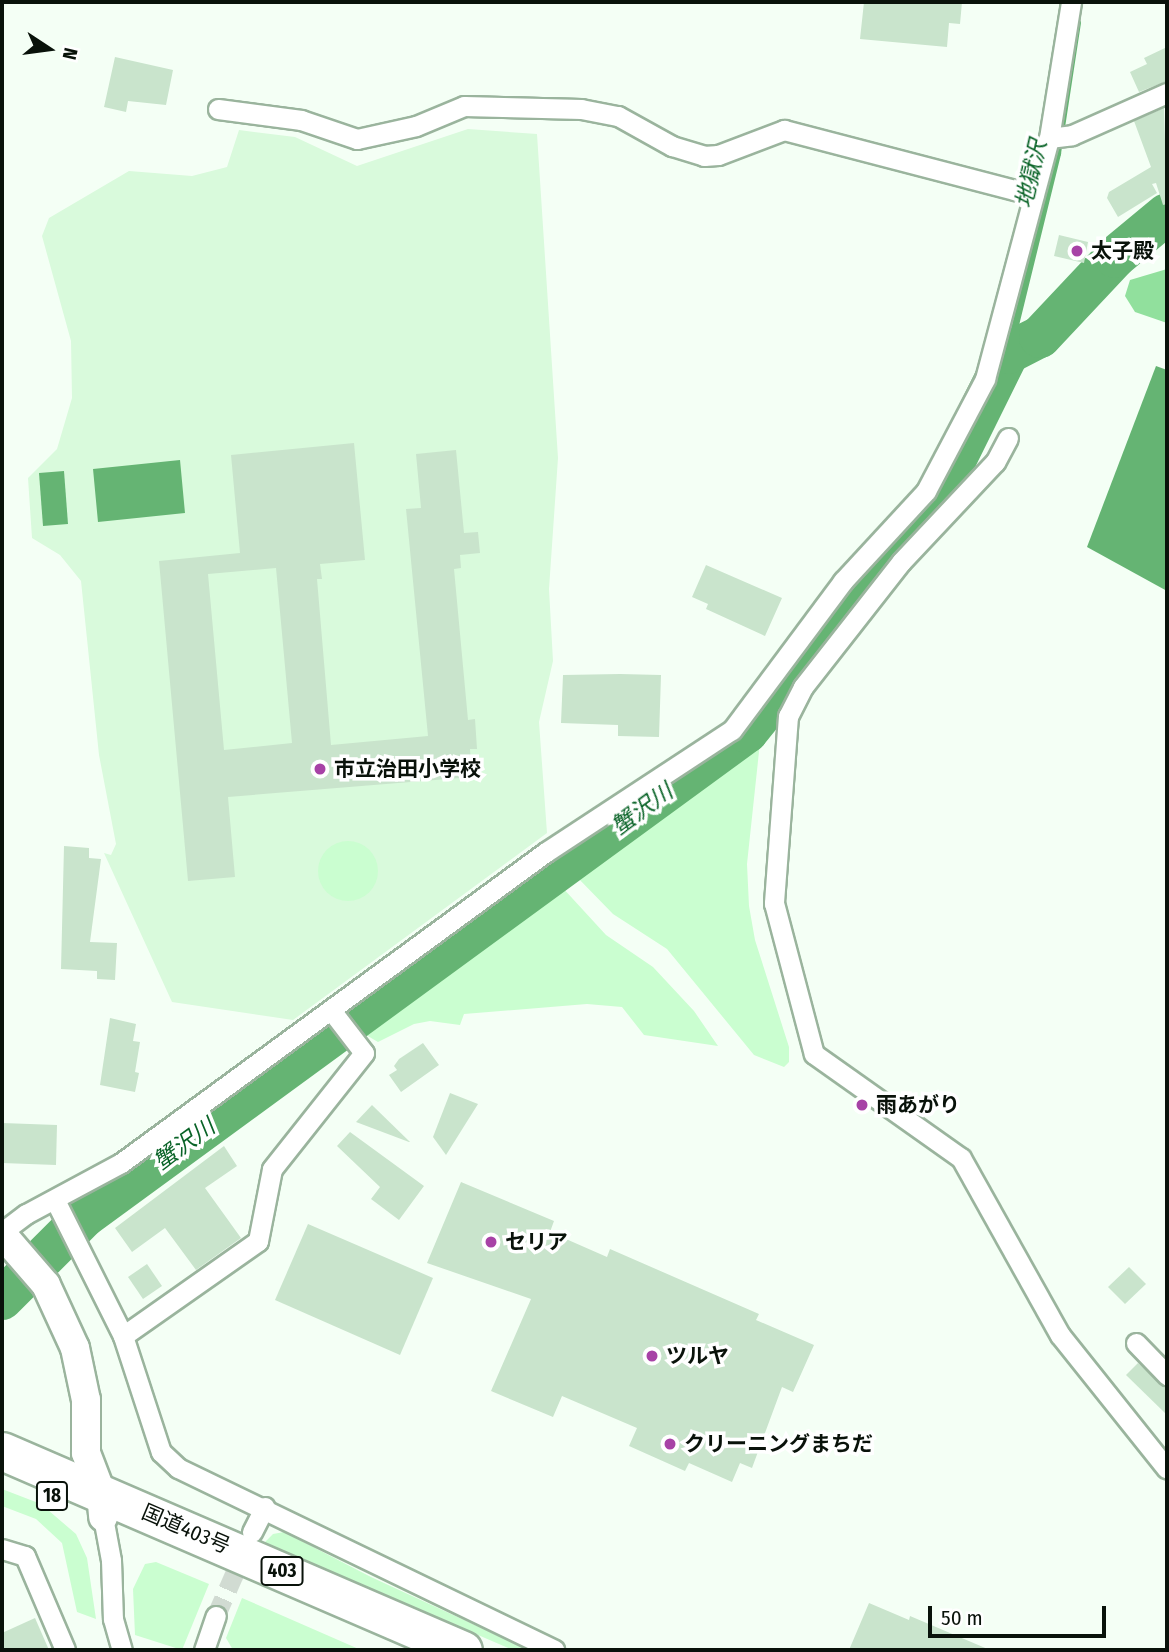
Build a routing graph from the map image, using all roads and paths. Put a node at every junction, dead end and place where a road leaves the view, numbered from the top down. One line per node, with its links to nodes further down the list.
1 (1071, 2): 4 (street)
2 (1167, 93): 4 (street)
3 (218, 109): 5 (street)
4 (1050, 138): 5 (street)
5 (1034, 195): 7 (street)
6 (1008, 438): 14 (street)
7 (334, 1015): 8 (street); 10 (street)
8 (59, 1206): 9 (street); 10 (street)
9 (7, 1238): 16 (main road)
10 (123, 1336): 17 (street)
11 (1136, 1343): 12 (street)
12 (1167, 1375)
13 (2, 1451): 16 (highway, 18)
14 (1167, 1469)
15 (2, 1474): 16 (highway, 18)
16 (102, 1505): 22 (street); 24 (highway, 国道403号 / 403); 25 (highway, 国道403号 / 403)
17 (265, 1507): 18 (street); 26 (street)
18 (252, 1532)
19 (2, 1549): 21 (street)
20 (216, 1616): 23 (street)
21 (65, 1650)
22 (122, 1650)
23 (204, 1650)
24 (410, 1650)
25 (463, 1650)
26 (552, 1650)

